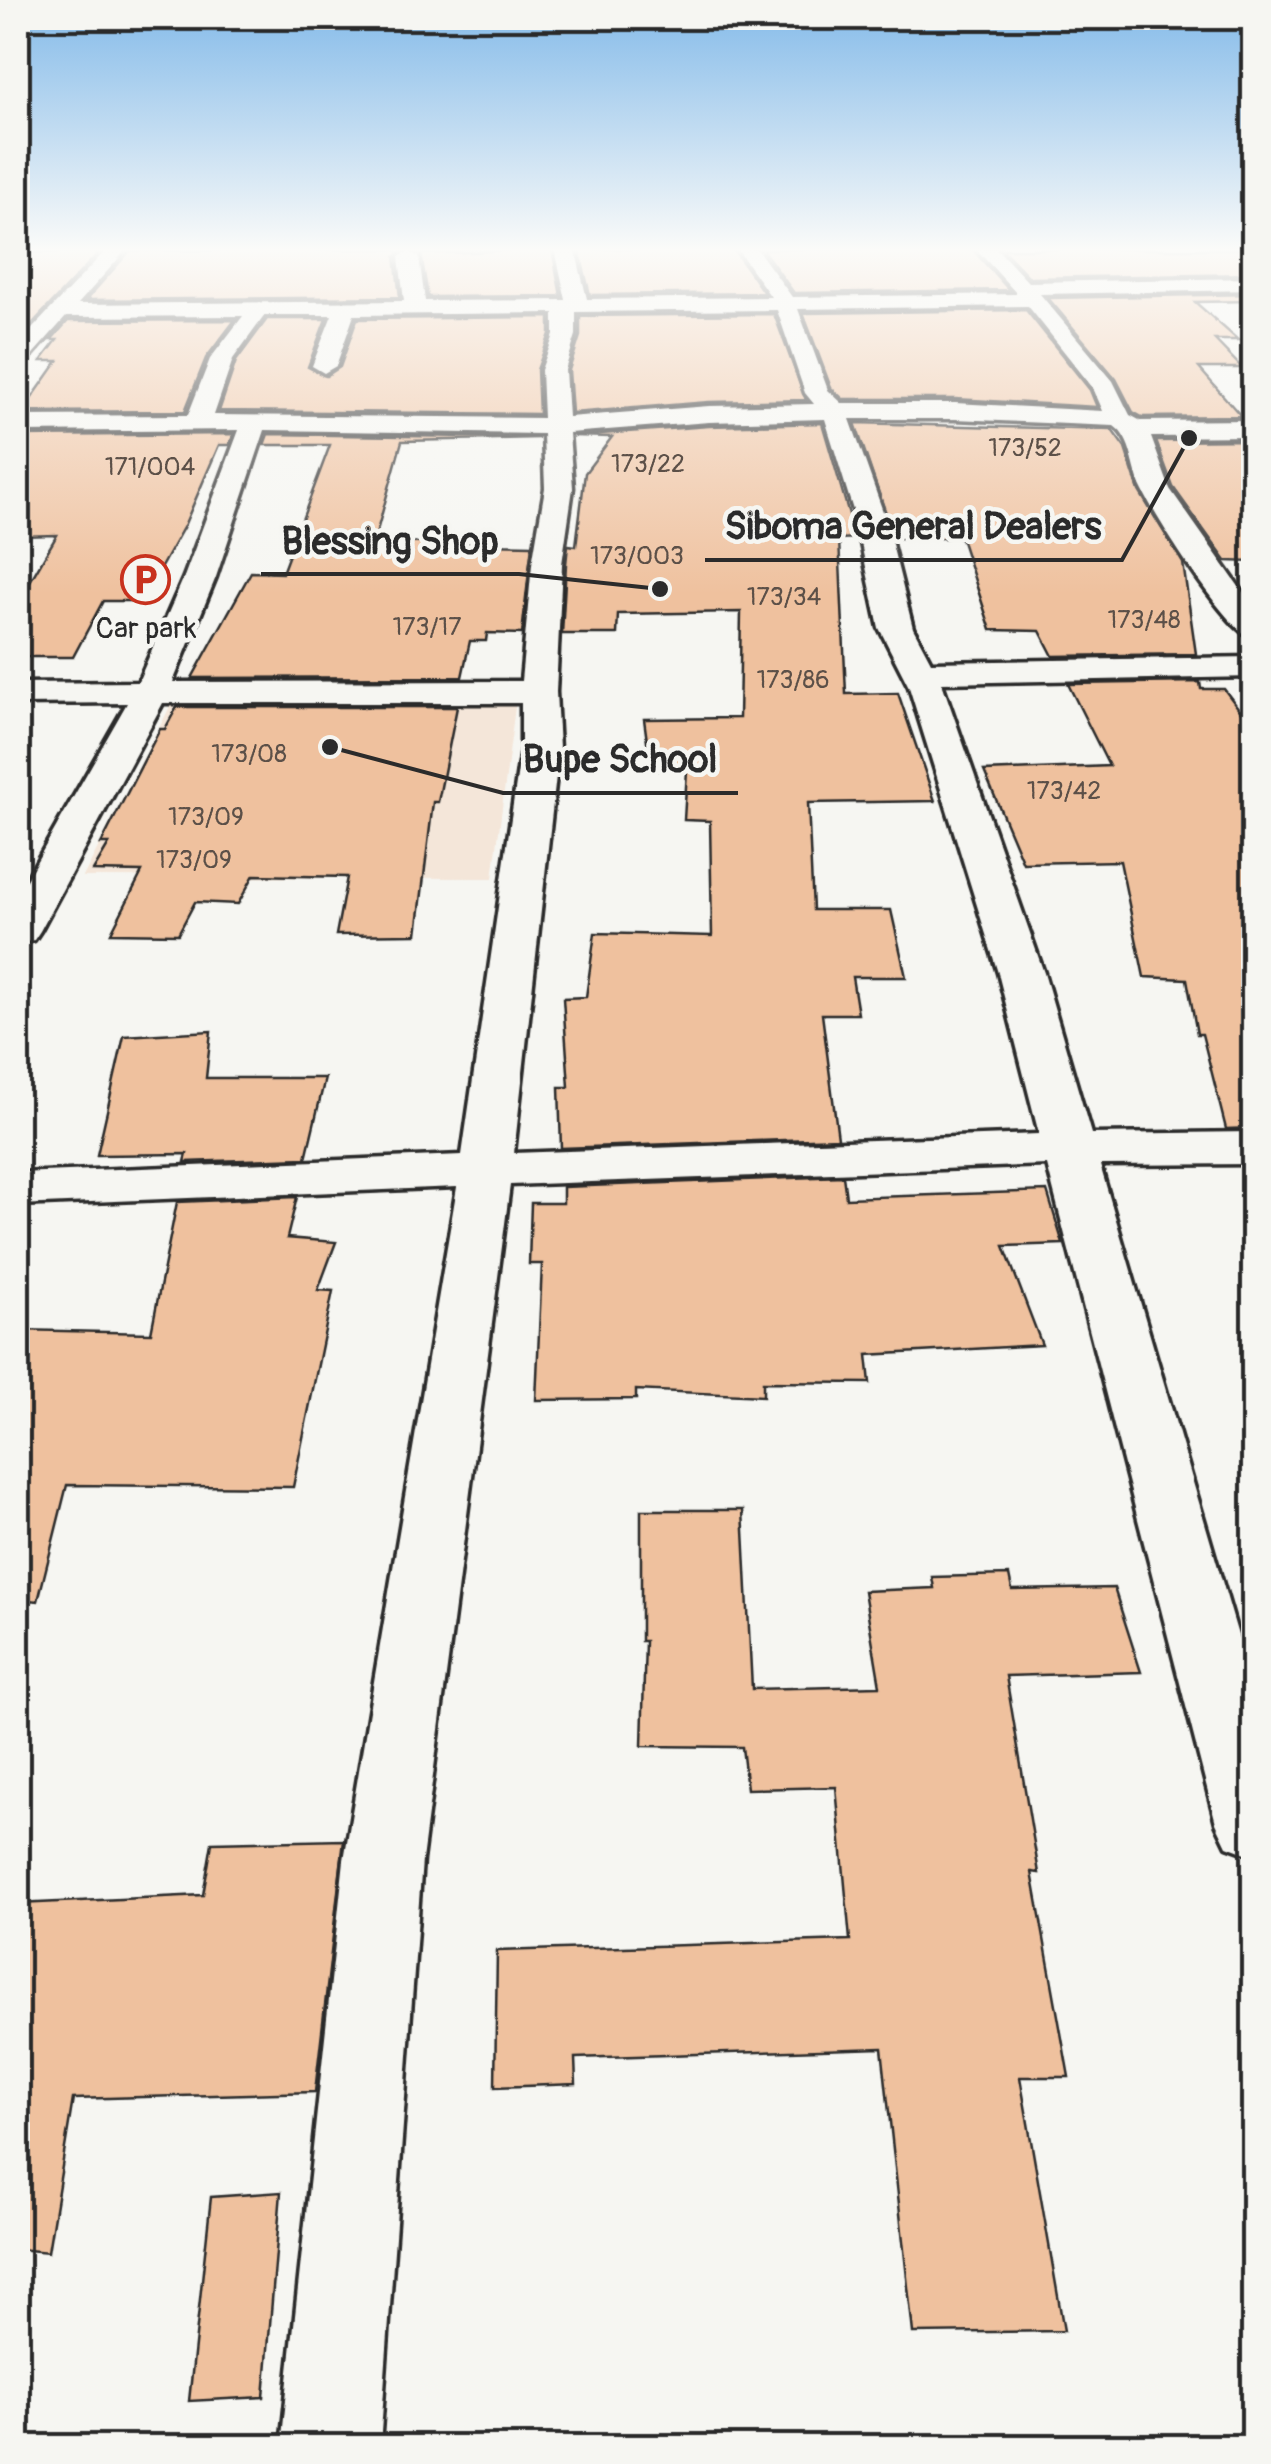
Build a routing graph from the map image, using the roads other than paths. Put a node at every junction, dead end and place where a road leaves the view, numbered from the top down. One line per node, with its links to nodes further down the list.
1 (220, 364): 7 (street)
2 (555, 364): 10 (street)
3 (807, 364): 5 (street)
4 (1086, 364): 9 (street)
5 (836, 411): 9 (street); 10 (street); 14 (street)
6 (255, 422): 7 (street); 10 (street); 17 (street)
7 (198, 423): 8 (street)
8 (18, 424)
9 (1128, 424): 11 (street); 12 (street)
10 (556, 426): 15 (street)
11 (1254, 428)
12 (1254, 629)
13 (1254, 668): 14 (street)
14 (918, 672): 20 (street)
15 (538, 692): 17 (street); 21 (street)
16 (18, 693): 17 (street)
17 (150, 695): 18 (street)
18 (18, 931)
19 (1254, 1148): 20 (street)
20 (1070, 1150): 21 (street); 23 (street)
21 (486, 1169): 22 (street); 24 (street)
22 (18, 1189)
23 (1254, 1823)
24 (330, 2446)

